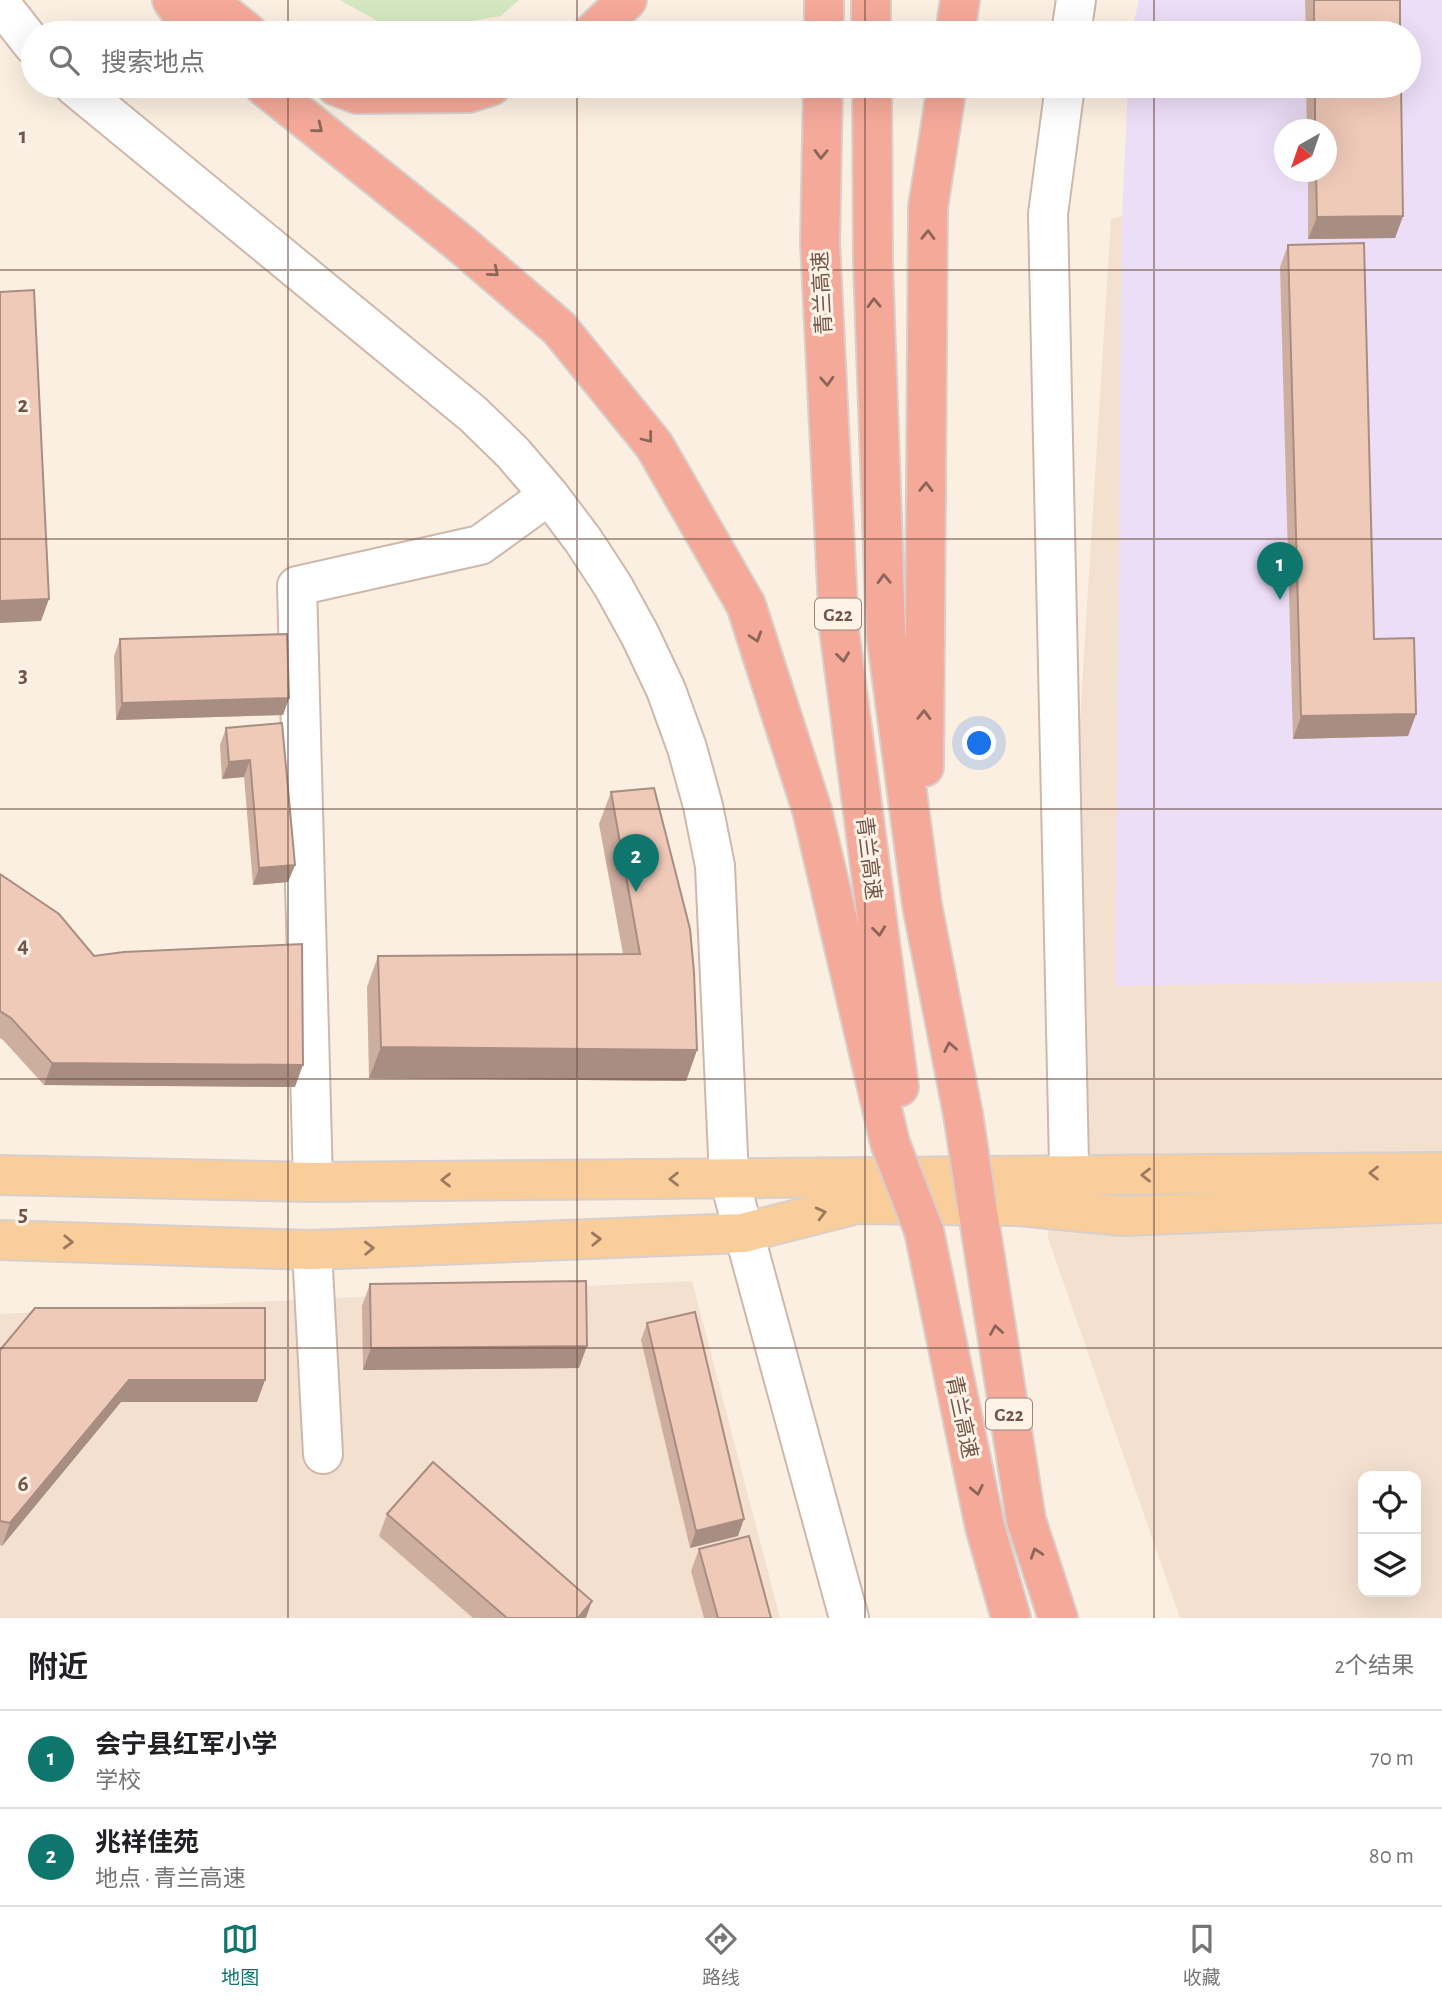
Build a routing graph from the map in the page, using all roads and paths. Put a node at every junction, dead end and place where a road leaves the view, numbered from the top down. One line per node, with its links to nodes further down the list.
1 (172, 0): 9 (highway)
2 (207, 0): 10 (highway)
3 (627, 0): 11 (highway)
4 (824, 0): 12 (highway)
5 (871, 0): 13 (highway)
6 (960, 0): 14 (highway)
7 (1076, 0): 15 (street)
8 (0, 3): 16 (street)
9 (187, 21)
10 (233, 21)
11 (605, 21)
12 (824, 21)
13 (871, 21)
14 (957, 21)
15 (1073, 21)
16 (21, 30)
17 (89, 98): 23 (street)
18 (279, 98): 25 (highway, one-way to 25)
19 (822, 98): 25 (highway, 青兰高速 / G22, one-way to 25)
20 (872, 98): 24 (highway, G22, one-way to 20)
21 (945, 98): 24 (highway, one-way to 21)
22 (1063, 98): 30 (street)
23 (549, 495): 28 (street); 29 (street)
24 (922, 905): 38 (highway, G22, one-way to 24, bridge)
25 (898, 1141): 37 (highway, 青兰高速 / G22, one-way to 37, bridge)
26 (1442, 1172): 30 (main road, one-way to 30)
27 (0, 1175): 29 (main road)
28 (729, 1178): 29 (main road, one-way to 29); 30 (main road); 32 (street)
29 (313, 1182)
30 (1069, 1193): 31 (main road); 32 (main road, one-way to 30)
31 (1442, 1203)
32 (743, 1233): 34 (main road, one-way to 32); 36 (street)
33 (0, 1240): 34 (main road, one-way to 34)
34 (312, 1250): 35 (street)
35 (323, 1454)
36 (849, 1618)
37 (1011, 1618)
38 (1058, 1618)

